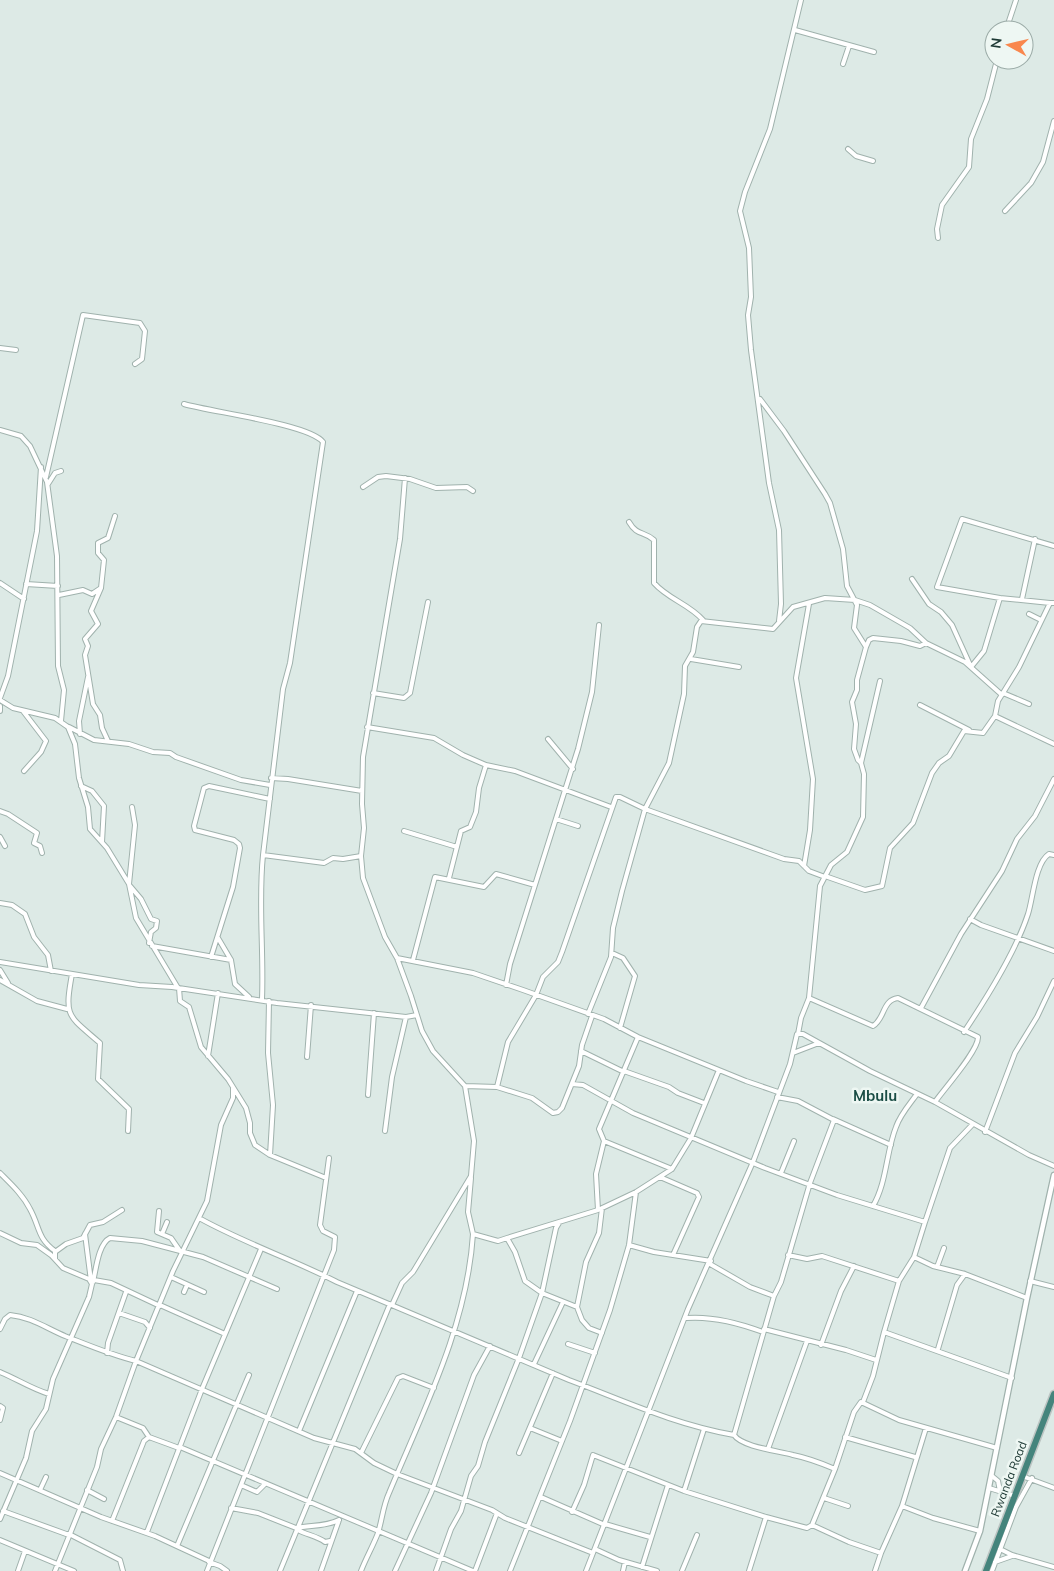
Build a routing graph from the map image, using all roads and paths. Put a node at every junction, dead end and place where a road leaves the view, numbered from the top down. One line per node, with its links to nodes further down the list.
1 (802, 0): 4 (street)
2 (1016, 0): 3 (street)
3 (1009, 20)
4 (795, 30): 5 (street); 17 (street)
5 (849, 46): 6 (street); 7 (street)
6 (874, 52)
7 (842, 64)
8 (994, 70): 13 (street)
9 (1054, 121): 12 (street)
10 (848, 149): 11 (street)
11 (873, 161)
12 (1005, 211)
13 (938, 238)
14 (0, 348): 15 (street)
15 (16, 350)
16 (135, 364): 22 (street)
17 (759, 398): 39 (street); 47 (street)
18 (184, 404): 77 (street)
19 (0, 430): 20 (street)
20 (41, 467): 22 (street); 33 (street)
21 (61, 471): 24 (street)
22 (46, 478): 24 (street)
23 (405, 478): 25 (street); 26 (street); 56 (street)
24 (48, 484): 34 (street)
25 (363, 487)
26 (473, 492)
27 (115, 516): 35 (street)
28 (628, 522): 45 (street)
29 (1035, 539): 30 (street); 37 (street); 40 (street)
30 (1054, 546)
31 (912, 579): 53 (street)
32 (0, 583): 38 (street)
33 (26, 584): 34 (street); 38 (street)
34 (58, 586): 36 (street)
35 (101, 588): 36 (street); 54 (street)
36 (59, 595): 65 (street)
37 (1000, 598): 40 (street); 53 (street)
38 (24, 599): 58 (street)
39 (855, 600): 43 (street); 49 (street); 50 (street)
40 (1022, 600): 42 (street)
41 (428, 602): 56 (street)
42 (1052, 603): 46 (street)
43 (809, 604): 47 (street); 99 (street)
44 (1029, 614): 46 (street)
45 (703, 620): 47 (street); 51 (street)
46 (1041, 620): 57 (street)
47 (779, 623)
48 (599, 625): 75 (street)
49 (926, 643): 50 (street); 53 (street)
50 (866, 647): 73 (street)
51 (691, 660): 52 (street); 86 (street)
52 (739, 667)
53 (971, 667): 57 (street)
54 (88, 675): 69 (street); 71 (street)
55 (880, 681): 73 (street)
56 (373, 693): 67 (street)
57 (1003, 694): 59 (street); 64 (street)
58 (0, 699): 62 (street)
59 (1029, 704)
60 (920, 705): 68 (street)
61 (0, 706): 63 (street)
62 (22, 710): 65 (street); 76 (street)
63 (0, 711)
64 (995, 716): 68 (street); 72 (street)
65 (62, 721): 66 (street)
66 (68, 727): 69 (street); 80 (street)
67 (368, 727): 74 (street); 81 (street)
68 (969, 730): 100 (street)
69 (80, 734): 71 (street)
70 (548, 739): 75 (street)
71 (108, 741): 79 (street)
72 (1054, 744)
73 (861, 763): 100 (street)
74 (486, 765): 82 (street); 94 (street)
75 (573, 769): 82 (street)
76 (24, 770)
77 (272, 778): 79 (street); 81 (street)
78 (1054, 779): 105 (street)
79 (270, 785): 83 (street)
80 (81, 786): 92 (street); 92 (street)
81 (362, 791): 98 (street)
82 (565, 791): 85 (street); 88 (street)
83 (270, 799): 96 (street); 106 (street)
84 (132, 807): 102 (street)
85 (611, 807): 86 (street); 125 (street)
86 (645, 809): 99 (street); 110 (street)
87 (0, 811): 95 (street)
88 (556, 819): 89 (street); 103 (street)
89 (578, 826)
90 (404, 832): 94 (street)
91 (0, 837): 93 (street)
92 (102, 842): 102 (street)
93 (5, 846)
94 (458, 847): 101 (street)
95 (42, 853)
96 (263, 855): 98 (street); 128 (street)
97 (1054, 855): 107 (street)
98 (361, 856): 112 (street)
99 (804, 866): 100 (street)
100 (825, 876): 127 (street)
101 (448, 878): 103 (street); 114 (street)
102 (129, 885): 108 (street); 108 (street)
103 (535, 885): 122 (street)
104 (0, 903): 117 (street)
105 (970, 920): 107 (street); 131 (street)
106 (218, 938): 111 (street); 113 (street)
107 (1017, 938): 109 (street); 138 (street)
108 (151, 944): 111 (street); 123 (street)
109 (1054, 951)
110 (612, 953): 135 (street); 137 (street)
111 (211, 957): 113 (street)
112 (397, 958): 114 (street); 134 (street)
113 (231, 960): 126 (street)
114 (413, 960): 122 (street)
115 (0, 962): 117 (street)
116 (0, 970): 121 (street)
117 (51, 970): 118 (street)
118 (72, 974): 123 (street); 132 (street)
119 (0, 980): 121 (street)
120 (1054, 981): 162 (street)
121 (9, 985): 132 (street)
122 (506, 985): 125 (street)
123 (179, 988): 124 (street); 144 (street)
124 (218, 993): 126 (street); 144 (street)
125 (536, 994): 135 (street); 150 (street)
126 (249, 997): 128 (street)
127 (810, 998): 131 (street); 139 (street)
128 (262, 1000): 129 (street)
129 (270, 1001): 130 (street); 167 (street)
130 (311, 1005): 133 (street); 145 (street)
131 (921, 1008): 138 (street)
132 (68, 1009): 160 (street)
133 (374, 1013): 136 (street); 154 (street)
134 (417, 1015): 136 (street); 149 (street)
135 (590, 1015): 137 (street); 142 (street)
136 (406, 1017): 161 (street)
137 (620, 1028): 140 (street)
138 (964, 1032): 156 (street)
139 (798, 1034): 141 (street); 143 (street)
140 (638, 1037): 146 (street); 147 (street)
141 (819, 1043): 143 (street); 153 (street)
142 (581, 1051): 147 (street); 148 (street)
143 (793, 1053): 152 (street)
144 (208, 1056): 151 (street)
145 (307, 1057)
146 (719, 1070): 152 (street); 157 (street)
147 (624, 1072): 155 (street); 157 (street)
148 (572, 1084): 150 (street); 155 (street)
149 (466, 1086): 150 (street); 175 (street)
150 (497, 1087)
151 (233, 1088): 167 (street); 184 (street)
152 (777, 1094): 158 (street); 169 (street)
153 (917, 1094): 156 (street); 166 (street)
154 (368, 1095)
155 (611, 1101): 163 (street); 164 (street)
156 (935, 1102): 159 (street)
157 (704, 1103): 163 (street)
158 (833, 1119): 166 (street); 178 (street)
159 (972, 1125): 162 (street); 186 (street)
160 (128, 1131)
161 (385, 1131)
162 (985, 1132): 170 (street)
163 (691, 1138): 169 (street); 171 (street)
164 (604, 1141): 171 (street); 181 (street)
165 (794, 1141): 173 (street)
166 (891, 1145): 180 (street)
167 (270, 1155): 177 (street)
168 (328, 1158): 177 (street)
169 (753, 1162): 173 (street); 202 (street)
170 (1054, 1166)
171 (672, 1168): 176 (street)
172 (0, 1173): 197 (street)
173 (781, 1173): 178 (street)
174 (1054, 1175): 210 (street)
175 (471, 1176): 191 (street); 223 (street)
176 (660, 1177): 179 (street); 198 (street)
177 (326, 1178): 207 (street)
178 (810, 1183): 180 (street); 199 (street)
179 (636, 1192): 181 (street); 193 (street)
180 (873, 1206): 186 (street)
181 (600, 1209): 187 (street); 225 (street)
182 (122, 1210): 189 (street)
183 (159, 1211): 190 (street)
184 (199, 1218): 195 (street); 196 (street)
185 (167, 1222): 190 (street)
186 (925, 1222): 200 (street)
187 (559, 1224): 192 (street); 219 (street)
188 (0, 1233): 201 (street)
189 (85, 1234): 197 (street); 211 (street)
190 (162, 1234): 196 (street)
191 (473, 1234): 192 (street); 230 (street)
192 (507, 1238): 219 (street)
193 (629, 1245): 198 (street); 233 (street)
194 (944, 1248): 204 (street)
195 (261, 1249): 206 (street); 207 (street)
196 (182, 1251): 206 (street); 208 (street); 211 (street)
197 (55, 1252): 201 (street)
198 (673, 1255): 202 (street)
199 (788, 1255): 203 (street); 220 (street)
200 (914, 1257): 204 (street); 209 (street)
201 (55, 1259): 211 (street)
202 (711, 1262): 220 (street); 227 (street)
203 (854, 1266): 209 (street); 238 (street)
204 (937, 1267): 205 (street)
205 (965, 1274): 221 (street); 240 (street)
206 (249, 1276): 214 (street); 234 (street)
207 (325, 1276): 215 (street); 261 (street)
208 (171, 1277): 212 (street); 224 (street)
209 (899, 1281): 232 (street)
210 (1030, 1281): 213 (street); 221 (street)
211 (92, 1282): 216 (street); 235 (street)
212 (187, 1285): 217 (street); 218 (street)
213 (1054, 1287)
214 (277, 1289)
215 (357, 1290): 223 (street); 266 (street)
216 (126, 1292): 224 (street); 226 (street)
217 (184, 1292)
218 (204, 1292)
219 (542, 1293): 222 (street); 243 (street)
220 (774, 1296): 231 (street)
221 (1027, 1298): 250 (street)
222 (563, 1302): 225 (street); 246 (street)
223 (391, 1304): 230 (street); 271 (street)
224 (160, 1305): 228 (street); 234 (street)
225 (577, 1307): 233 (street)
226 (119, 1313): 228 (street); 241 (street)
227 (686, 1318): 231 (street); 259 (street)
228 (150, 1328): 245 (street)
229 (0, 1329): 235 (street)
230 (455, 1331): 239 (street); 252 (street)
231 (764, 1331): 236 (street); 267 (street)
232 (884, 1332): 240 (street); 244 (street)
233 (602, 1333): 242 (street)
234 (226, 1334): 253 (street)
235 (71, 1338): 241 (street); 254 (street)
236 (808, 1341): 238 (street); 274 (street)
237 (568, 1344): 242 (street)
238 (821, 1344): 244 (street)
239 (490, 1346): 243 (street); 292 (street)
240 (938, 1350): 250 (street)
241 (107, 1353): 245 (street)
242 (595, 1353): 251 (street)
243 (519, 1358): 246 (street); 303 (street)
244 (876, 1360): 256 (street)
245 (136, 1362): 253 (street); 260 (street)
246 (534, 1364): 248 (street)
247 (0, 1372): 254 (street)
248 (553, 1373): 251 (street); 263 (street)
249 (249, 1375): 257 (street)
250 (1012, 1378): 273 (street)
251 (584, 1385): 259 (street); 270 (street)
252 (434, 1388): 275 (street); 282 (street)
253 (202, 1389): 257 (street); 272 (street)
254 (49, 1394): 288 (street)
255 (1054, 1394): 285 (highway, Rwanda Road)
256 (863, 1402): 264 (street); 269 (street)
257 (237, 1404): 261 (street); 278 (street)
258 (0, 1406): 262 (street)
259 (647, 1411): 265 (street); 279 (street)
260 (116, 1417): 268 (street); 296 (street)
261 (268, 1418): 266 (street); 283 (street)
262 (0, 1420)
263 (530, 1428): 270 (street); 276 (street)
264 (926, 1428): 273 (street); 277 (street)
265 (704, 1429): 267 (street); 297 (street)
266 (299, 1431): 271 (street)
267 (734, 1435): 274 (street)
268 (149, 1437): 272 (street); 315 (street)
269 (845, 1437): 277 (street); 280 (street)
270 (562, 1441): 300 (street)
271 (333, 1445): 275 (street); 304 (street)
272 (180, 1448): 278 (street); 322 (street)
273 (997, 1448): 284 (street)
274 (768, 1449): 280 (street)
275 (362, 1453): 282 (street)
276 (519, 1453)
277 (915, 1457): 306 (street)
278 (213, 1461): 283 (street); 329 (street)
279 (627, 1468): 291 (street); 310 (street); 316 (street)
280 (835, 1469): 301 (street)
281 (0, 1473): 288 (street)
282 (397, 1474): 292 (street); 320 (street)
283 (245, 1476): 289 (street); 290 (street)
284 (992, 1476): 293 (street); 298 (street)
285 (1022, 1476): 287 (street); 299 (highway, Rwanda Road)
286 (46, 1477): 295 (street)
287 (1032, 1478): 294 (street); 330 (street)
288 (16, 1480): 295 (street); 309 (street)
289 (265, 1484): 290 (street); 304 (street)
290 (241, 1485): 308 (street)
291 (668, 1485): 297 (street); 325 (street)
292 (433, 1487): 303 (street); 328 (street)
293 (989, 1488): 298 (street); 321 (street)
294 (1054, 1488)
295 (40, 1490): 307 (street)
296 (87, 1490): 302 (street); 307 (street)
297 (684, 1491): 312 (street)
298 (1000, 1491): 299 (street)
299 (1015, 1496): 362 (highway, Rwanda Road)
300 (541, 1497): 310 (street); 318 (street)
301 (824, 1498): 305 (street); 317 (street)
302 (104, 1499)
303 (464, 1500): 311 (street); 335 (street)
304 (310, 1503): 313 (street); 319 (street)
305 (848, 1506)
306 (902, 1506): 321 (street); 333 (street)
307 (79, 1508): 315 (street); 323 (street)
308 (231, 1508): 319 (street); 336 (street)
309 (3, 1511): 314 (street); 323 (street)
310 (572, 1512): 316 (street)
311 (497, 1513): 318 (street); 353 (street)
312 (766, 1517): 317 (street); 359 (street)
313 (340, 1518): 319 (street); 320 (street); 327 (street)
314 (0, 1519)
315 (112, 1521): 322 (street)
316 (605, 1524): 325 (street); 332 (street)
317 (812, 1525): 333 (street)
318 (528, 1527): 332 (street); 354 (street)
319 (298, 1529): 327 (street); 348 (street)
320 (378, 1531): 328 (street); 350 (street)
321 (980, 1531): 361 (street)
322 (146, 1532): 329 (street)
323 (69, 1535): 339 (street); 345 (street)
324 (697, 1535): 358 (street)
325 (650, 1537): 340 (street)
326 (0, 1540): 331 (street)
327 (330, 1541): 349 (street)
328 (406, 1543): 335 (street); 351 (street)
329 (178, 1546): 336 (street)
330 (1000, 1549): 334 (street); 338 (street)
331 (25, 1551): 339 (street); 342 (street)
332 (594, 1551): 337 (street); 355 (street)
333 (881, 1553): 360 (street)
334 (1014, 1556): 338 (street); 341 (street)
335 (440, 1559): 352 (street); 353 (street)
336 (209, 1562): 346 (street); 347 (street)
337 (625, 1562): 340 (street); 356 (street)
338 (995, 1562): 363 (street)
339 (57, 1564): 343 (street); 344 (street)
340 (642, 1566): 357 (street)
341 (1054, 1568)
342 (18, 1571)
343 (55, 1571)
344 (74, 1571)
345 (123, 1571)
346 (207, 1571)
347 (227, 1571)
348 (280, 1571)
349 (321, 1571)
350 (361, 1571)
351 (395, 1571)
352 (436, 1571)
353 (474, 1571)
354 (510, 1571)
355 (586, 1571)
356 (623, 1571)
357 (657, 1571)
358 (682, 1571)
359 (749, 1571)
360 (875, 1571)
361 (966, 1571)
362 (986, 1571)
363 (992, 1571)

